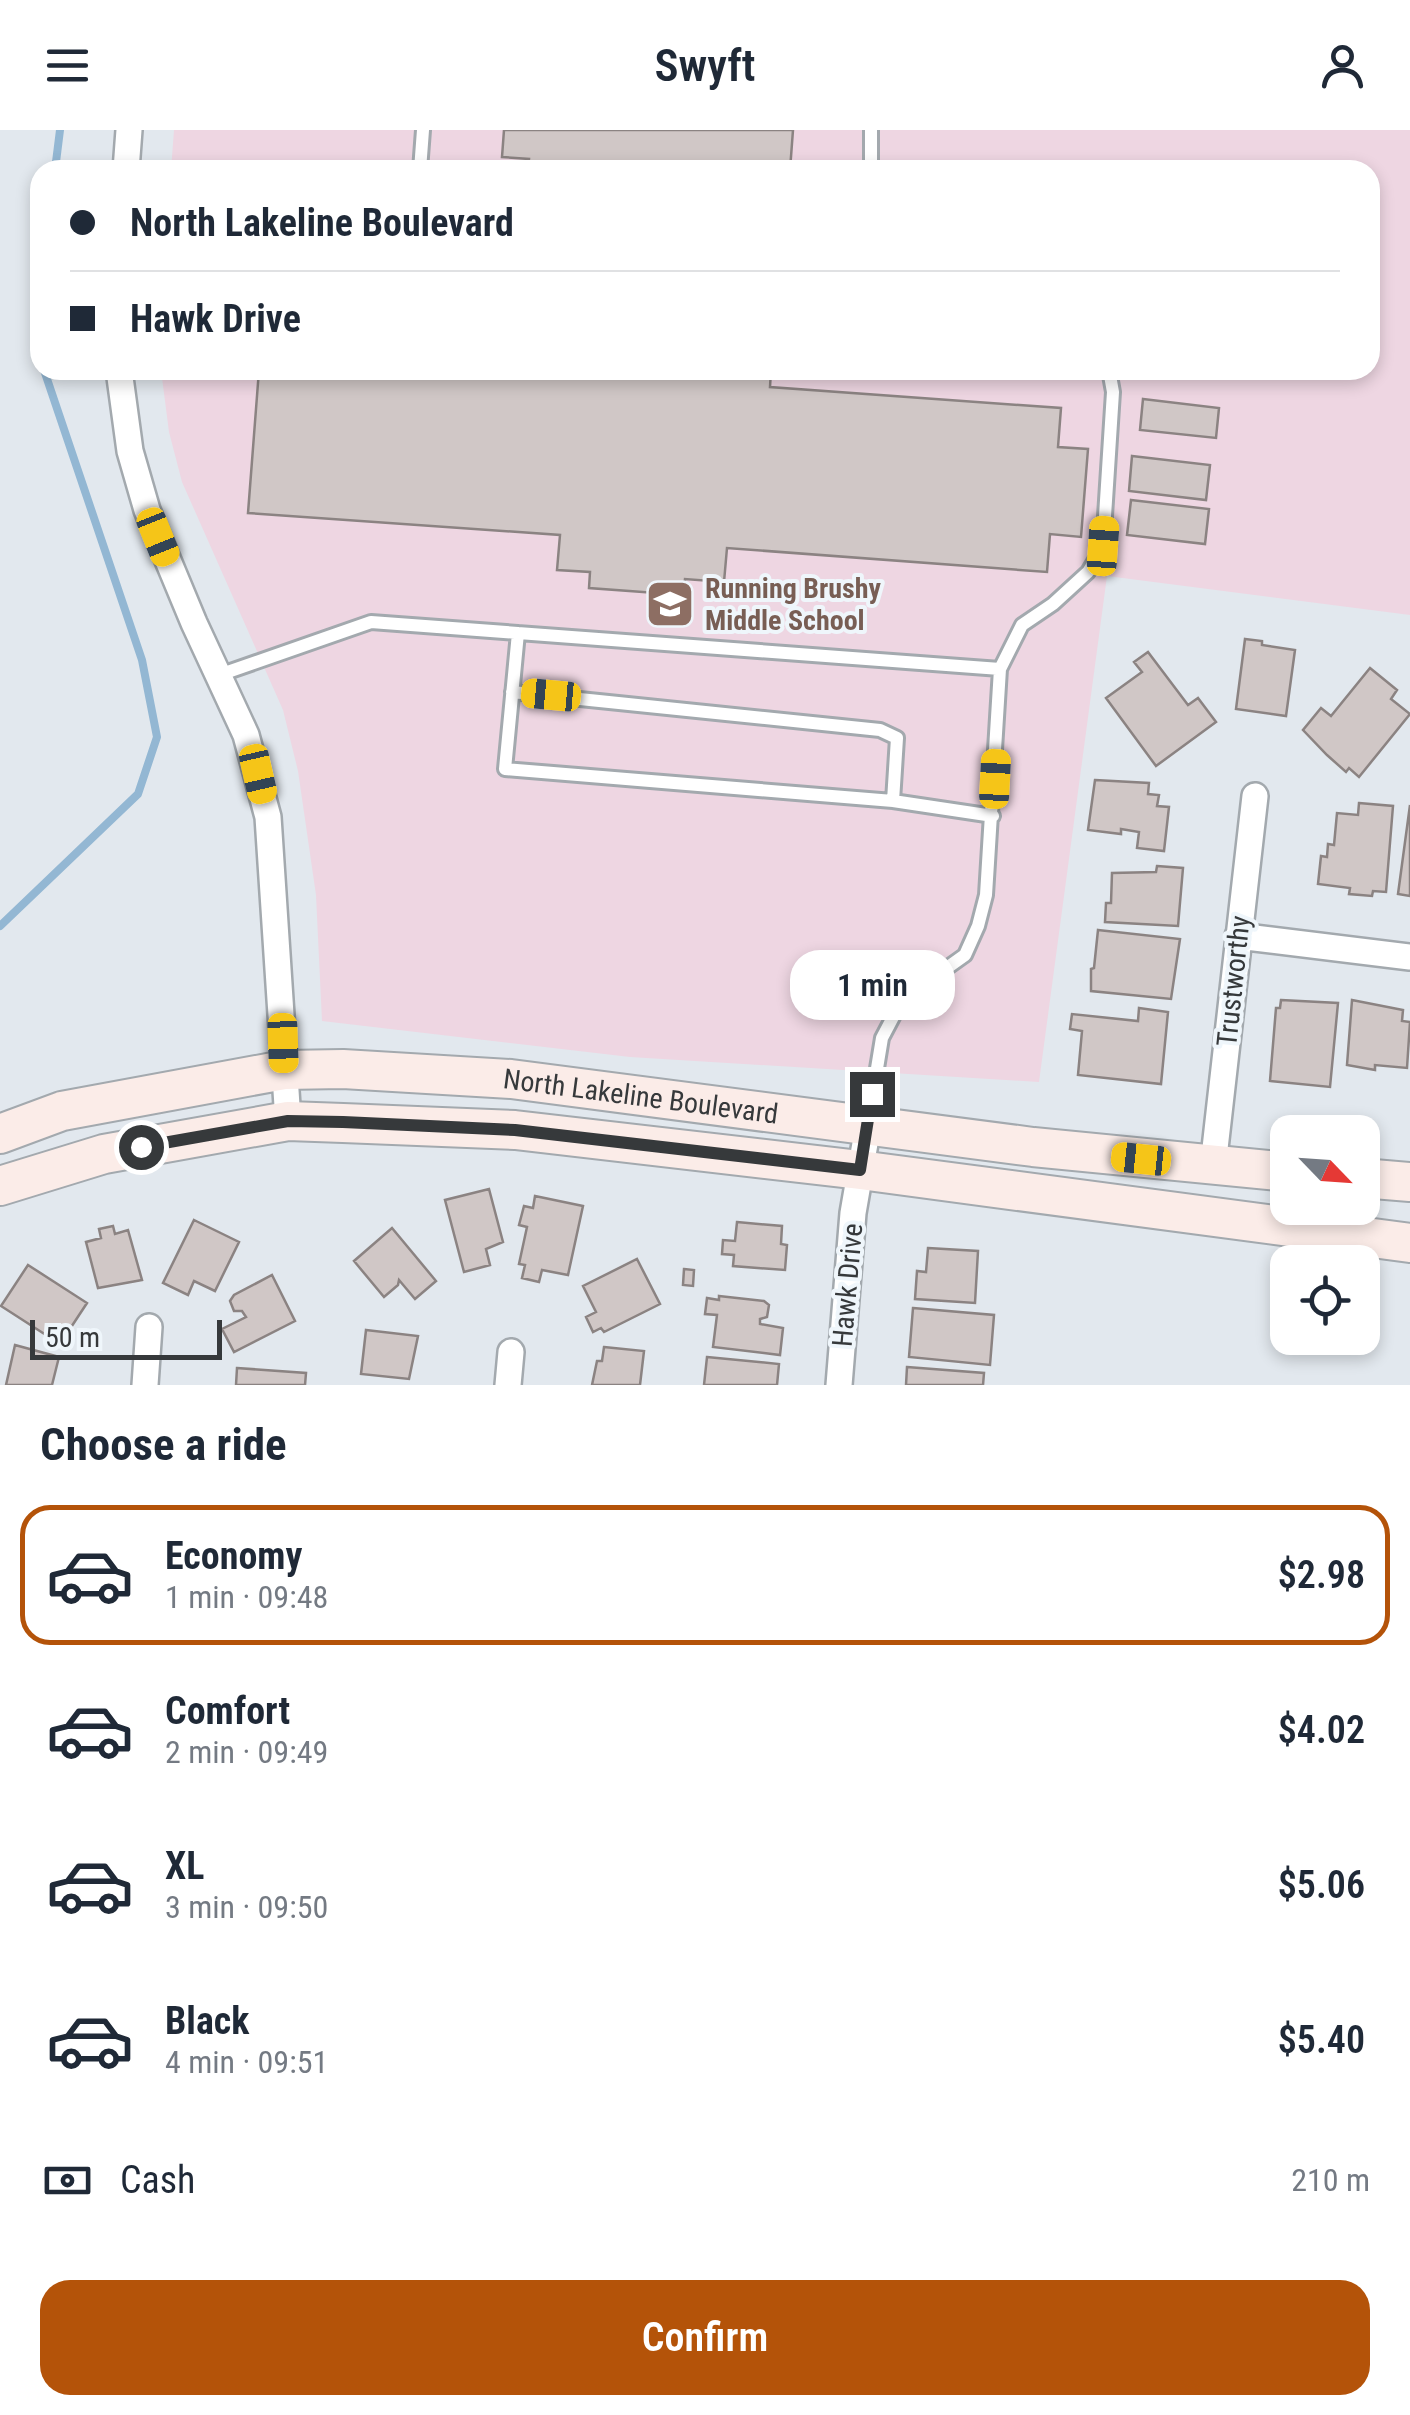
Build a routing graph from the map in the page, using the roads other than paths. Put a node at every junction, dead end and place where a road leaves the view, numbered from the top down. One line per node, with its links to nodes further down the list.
1 (129, 130): 4 (street)
2 (424, 130): 5 (lane)
3 (871, 130): 6 (lane)
4 (127, 160)
5 (421, 160)
6 (872, 160)
7 (120, 380): 11 (street)
8 (1111, 380): 10 (lane)
9 (518, 633): 10 (lane); 11 (lane); 12 (lane)
10 (1000, 669): 15 (lane)
11 (220, 675): 18 (street)
12 (512, 692): 14 (lane); 14 (lane)
13 (1255, 796): 16 (street, Trustworthy)
14 (893, 801): 15 (lane)
15 (993, 816): 20 (lane)
16 (1238, 936): 17 (street); 22 (street, Trustworthy)
17 (1410, 957)
18 (284, 1070): 19 (street); 20 (main road, North Lakeline Boulevard); 21 (main road, North Lakeline Boulevard)
19 (288, 1121): 23 (main road, North Lakeline Boulevard); 27 (main road, North Lakeline Boulevard)
20 (868, 1126): 22 (main road, North Lakeline Boulevard); 23 (street, Hawk Drive)
21 (0, 1134)
22 (1212, 1166): 24 (main road, North Lakeline Boulevard)
23 (860, 1170): 28 (main road, North Lakeline Boulevard); 33 (street, Hawk Drive)
24 (1270, 1171)
25 (1380, 1180): 26 (main road)
26 (1410, 1182)
27 (0, 1186)
28 (1410, 1243)
29 (149, 1326): 31 (street)
30 (512, 1352): 32 (street)
31 (145, 1385)
32 (508, 1385)
33 (838, 1385)

